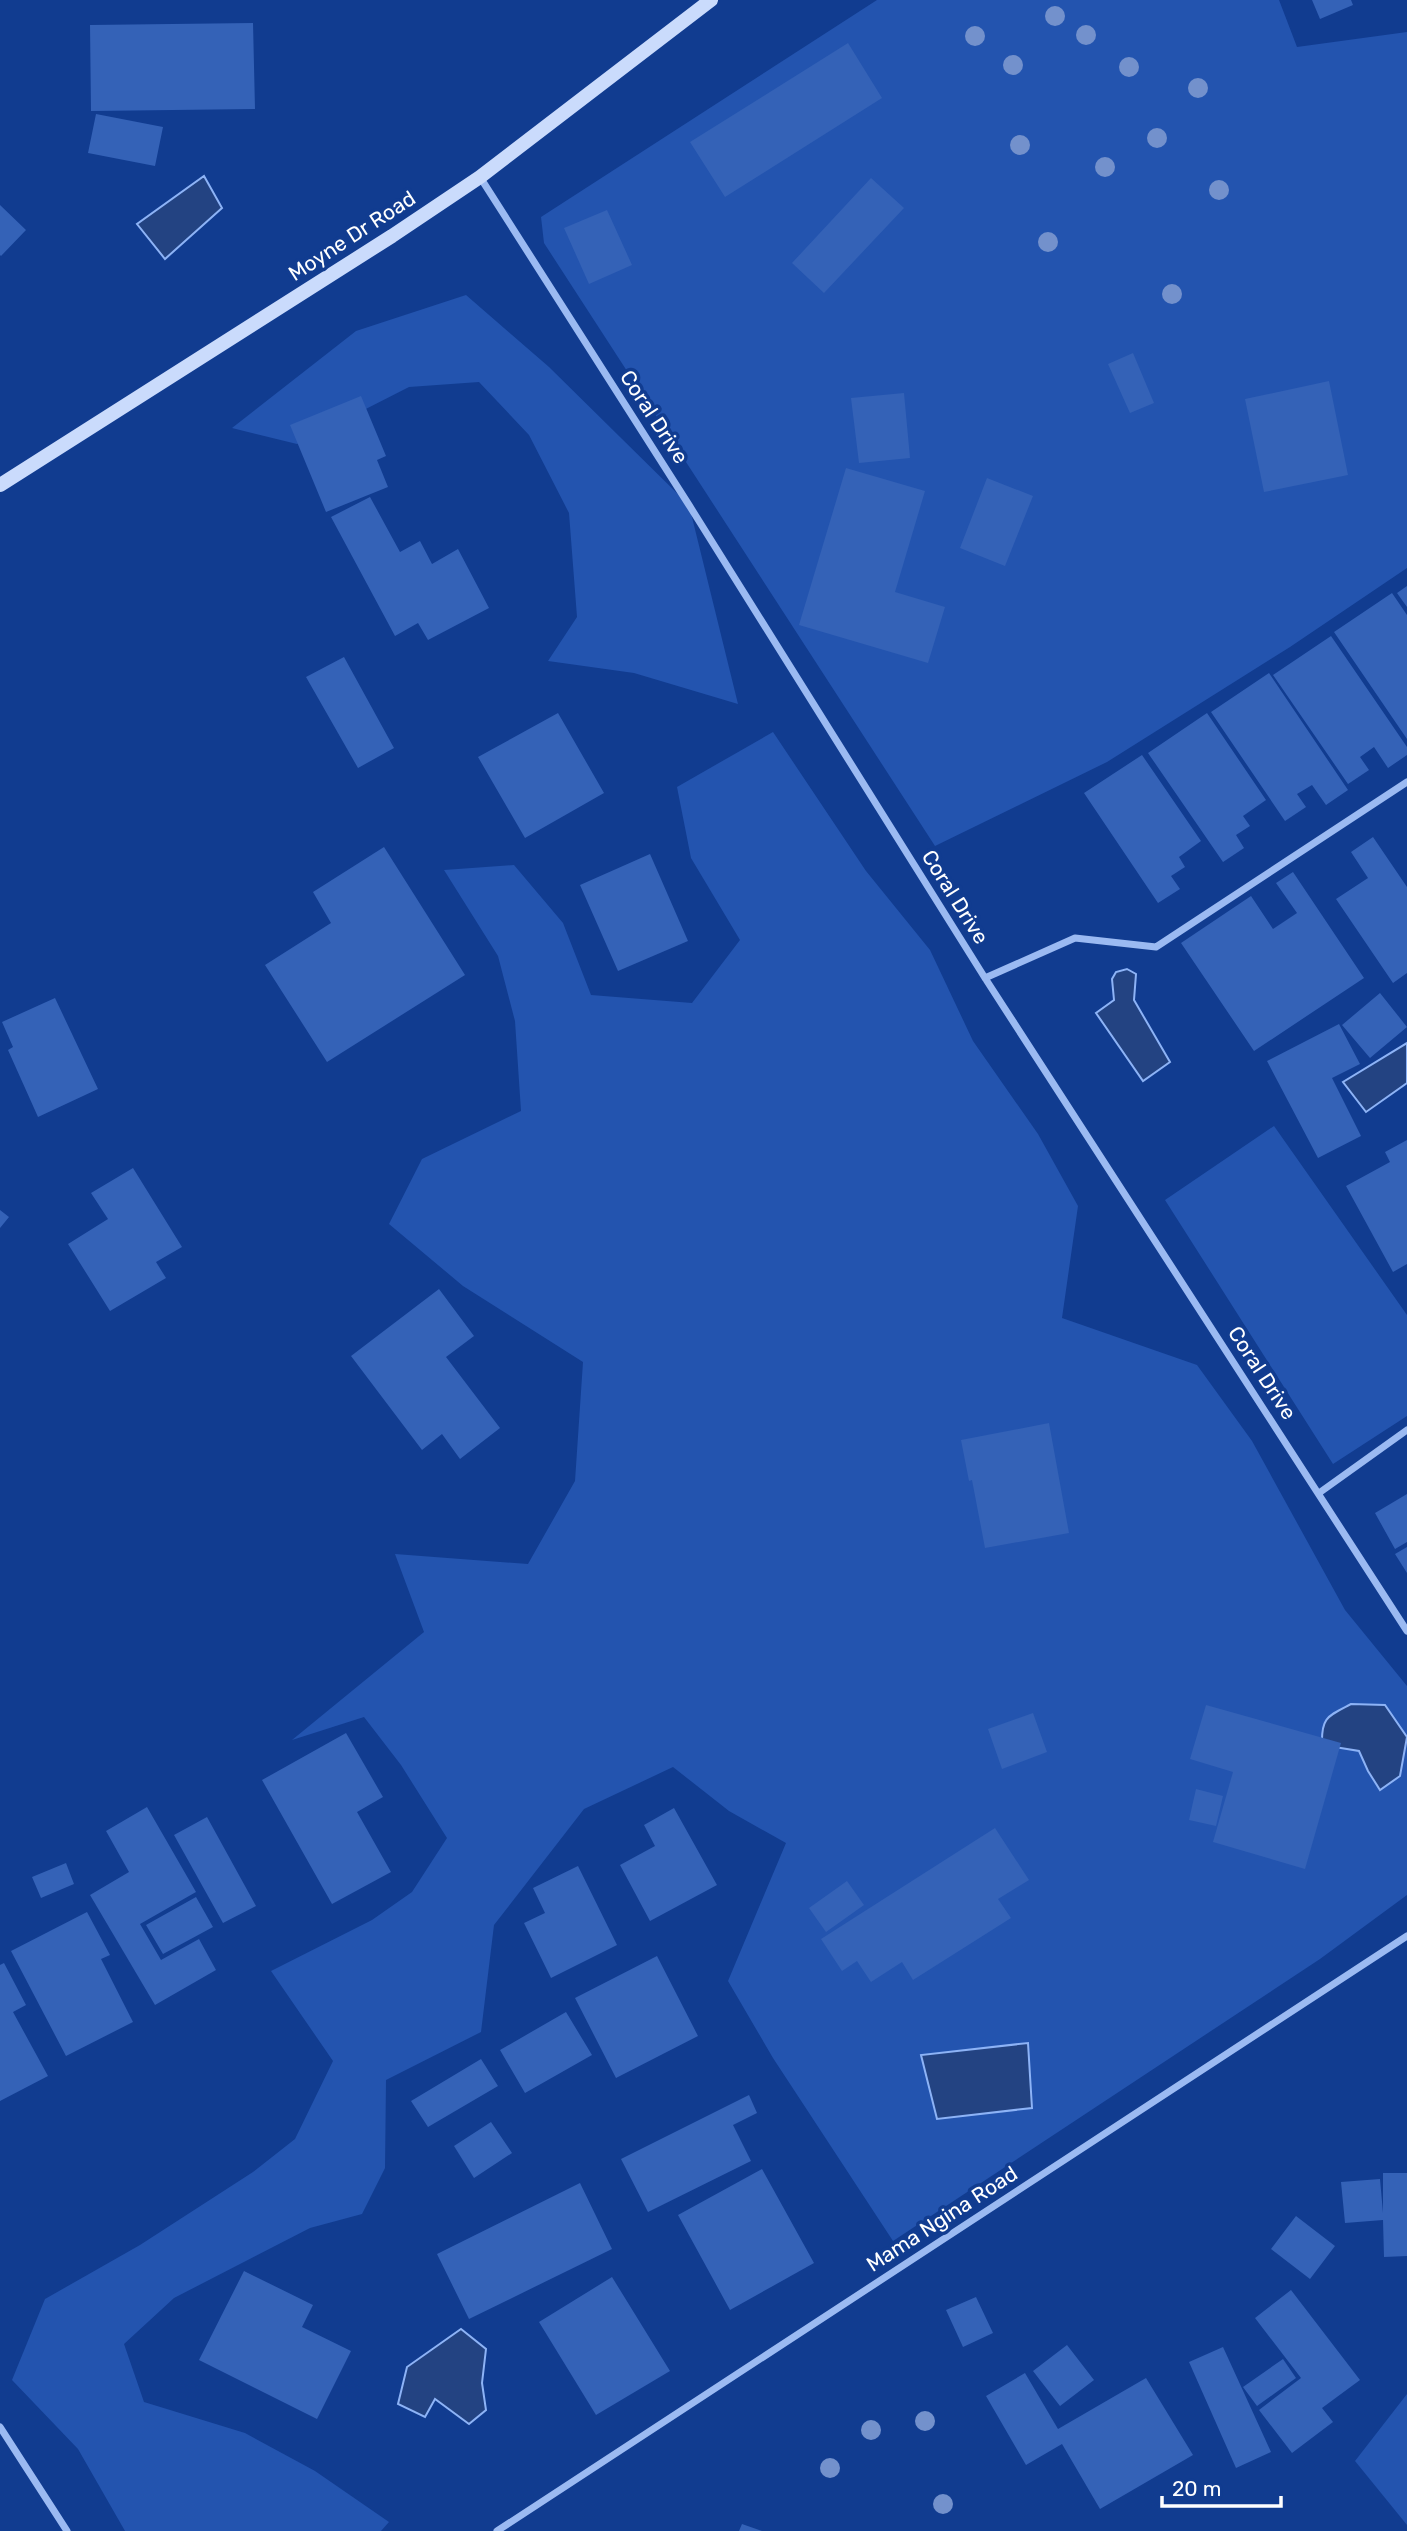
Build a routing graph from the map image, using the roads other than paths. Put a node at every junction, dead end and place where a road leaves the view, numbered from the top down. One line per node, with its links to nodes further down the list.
1 (711, 0): 2 (main road, Moyne Dr Road)
2 (694, 5): 3 (main road, Moyne Dr Road)
3 (480, 177): 4 (main road, Moyne Dr Road); 6 (street, Coral Drive)
4 (0, 485)
5 (1407, 782): 6 (street)
6 (985, 978): 8 (street, Coral Drive)
7 (1407, 1430): 8 (street)
8 (1319, 1493): 9 (street, Coral Drive)
9 (1407, 1631)
10 (1407, 1936): 13 (street, Mama Ngina Road)
11 (0, 2427): 12 (street)
12 (67, 2531)
13 (497, 2531)

